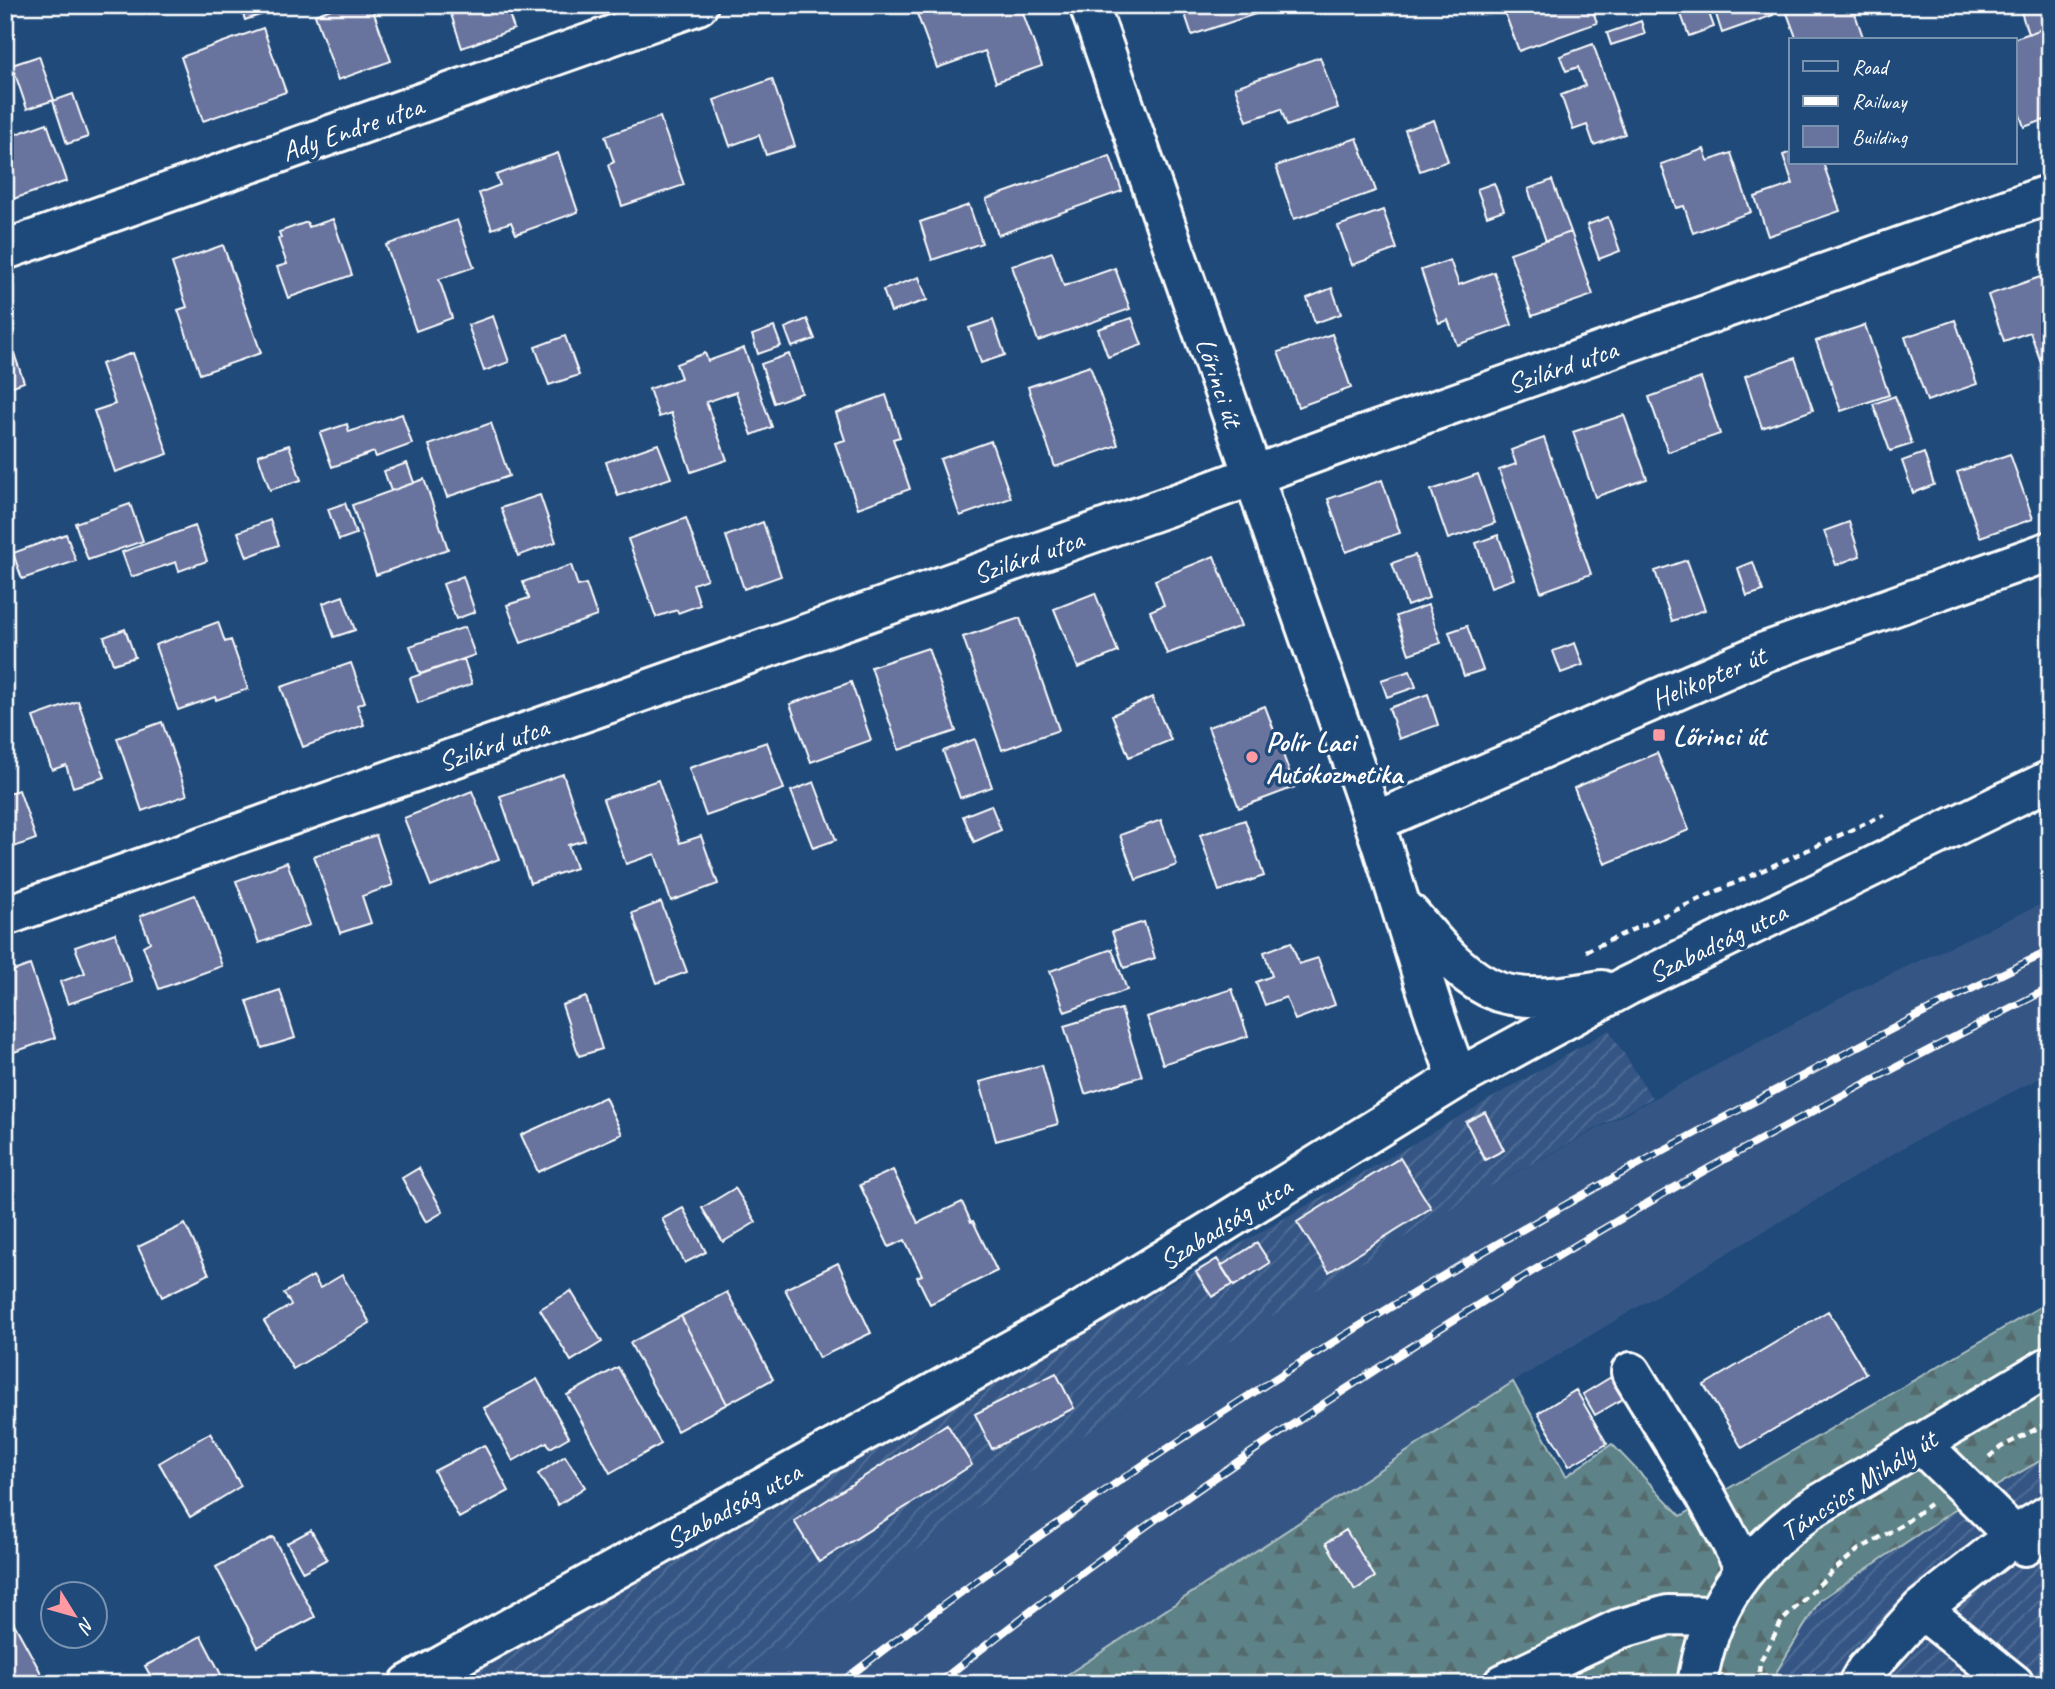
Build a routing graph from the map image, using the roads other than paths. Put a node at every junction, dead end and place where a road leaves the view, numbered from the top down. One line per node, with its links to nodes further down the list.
1 (698, 5): 4 (street, Ady Endre utca)
2 (1089, 5): 5 (street, Lőrinci út)
3 (2050, 194): 5 (street, Szilárd utca)
4 (5, 250)
5 (1253, 476): 8 (street, Lőrinci út); 10 (street, Szilárd utca)
6 (2050, 551): 8 (street, Helikopter út)
7 (2050, 780): 11 (street, Szabadság utca)
8 (1374, 822): 9 (street, Lőrinci út)
9 (1402, 904): 11 (street); 12 (street, Lőrinci út)
10 (5, 916)
11 (1627, 986): 12 (street, Szabadság utca)
12 (1458, 1078): 21 (street, Szabadság utca)
13 (2050, 1366): 15 (street, Táncsics Mihály út)
14 (1631, 1372): 18 (street)
15 (1920, 1443): 17 (street); 18 (street, Táncsics Mihály út)
16 (2050, 1514): 17 (street)
17 (2019, 1541): 19 (street)
18 (1745, 1568): 20 (street, Táncsics Mihály út)
19 (1921, 1609): 24 (street); 25 (street)
20 (1716, 1616): 22 (street); 23 (street, Táncsics Mihály út)
21 (409, 1684)
22 (1503, 1684)
23 (1697, 1684)
24 (1858, 1684)
25 (2014, 1684)

